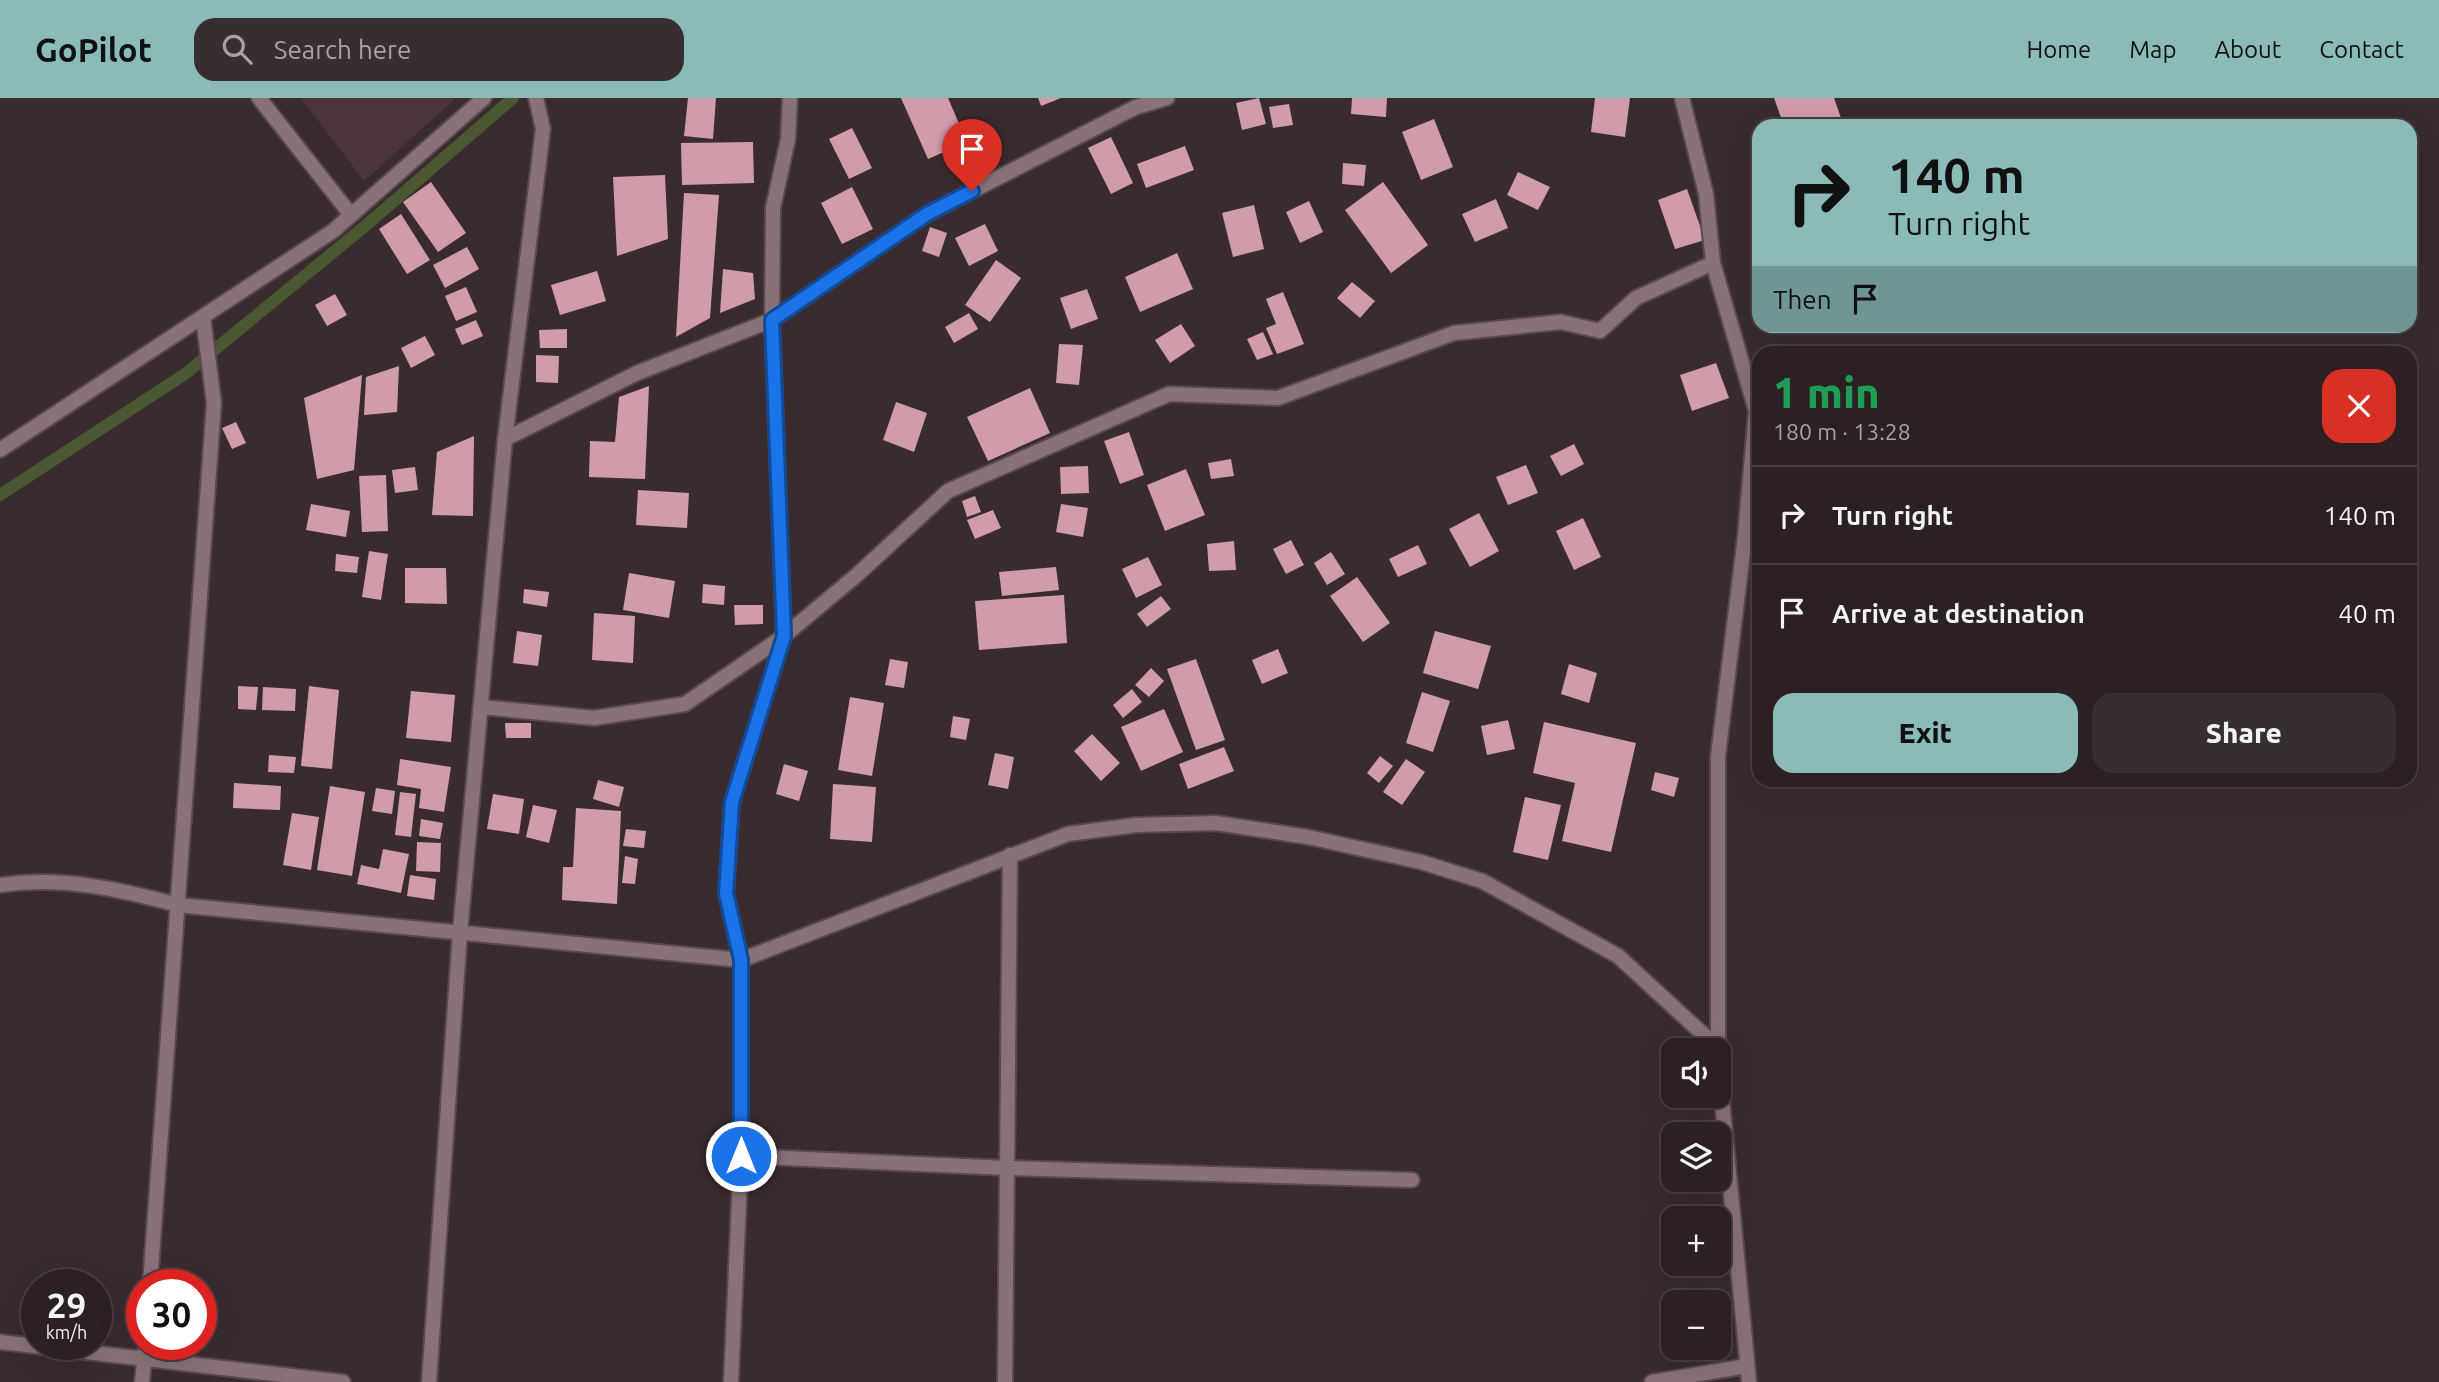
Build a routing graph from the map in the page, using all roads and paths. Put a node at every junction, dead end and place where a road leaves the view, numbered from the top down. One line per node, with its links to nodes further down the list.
1 (259, 98): 7 (street)
2 (484, 98): 7 (street)
3 (536, 98): 12 (street)
4 (790, 98): 10 (street)
5 (1167, 98): 10 (street)
6 (1682, 98): 8 (street)
7 (351, 215): 9 (street)
8 (1713, 263): 11 (street); 15 (street)
9 (203, 317): 13 (street); 19 (street)
10 (772, 320): 12 (street); 15 (street)
11 (1752, 397)
12 (505, 439): 16 (street)
13 (0, 450)
14 (1752, 456): 23 (street)
15 (784, 636): 16 (street); 21 (street)
16 (481, 707): 20 (street)
17 (1010, 855): 21 (street); 22 (street); 26 (street)
18 (0, 885): 19 (street)
19 (178, 905): 20 (street); 28 (street)
20 (460, 932): 21 (street); 35 (street)
21 (741, 960): 25 (street)
22 (1703, 1038)
23 (1718, 1038)
24 (1723, 1108): 32 (street)
25 (741, 1156): 26 (street); 36 (street)
26 (1008, 1168): 27 (street); 37 (street)
27 (1412, 1180)
28 (151, 1269)
29 (0, 1342): 30 (street)
30 (126, 1358)
31 (145, 1360): 33 (street); 34 (street)
32 (1747, 1366): 38 (street); 39 (street)
33 (142, 1382)
34 (343, 1382)
35 (429, 1382)
36 (731, 1382)
37 (1005, 1382)
38 (1652, 1382)
39 (1749, 1382)

